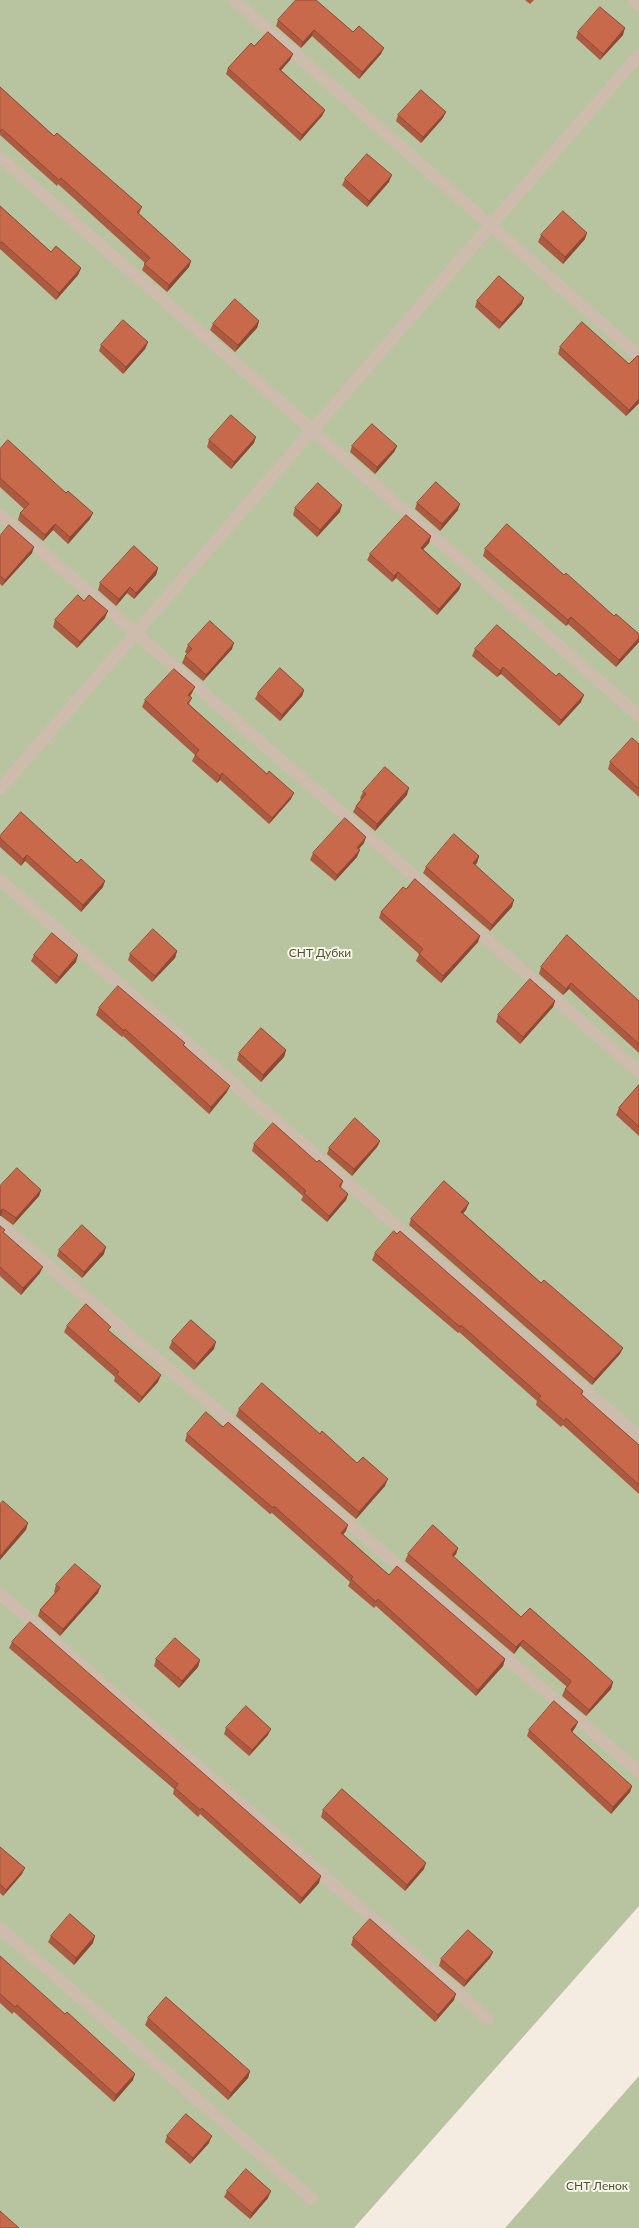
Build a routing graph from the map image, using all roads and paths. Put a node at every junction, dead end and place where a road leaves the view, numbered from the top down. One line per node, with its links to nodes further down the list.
1 (234, 0): 6 (street)
2 (632, 0): 3 (street)
3 (639, 6)
4 (639, 55): 6 (street)
5 (0, 157): 8 (street)
6 (491, 225): 7 (street); 8 (street)
7 (639, 356)
8 (313, 430): 10 (street); 11 (street)
9 (0, 515): 10 (street)
10 (137, 634): 12 (street); 14 (street)
11 (639, 716)
12 (0, 789)
13 (0, 880): 16 (street)
14 (639, 1072)
15 (0, 1224): 18 (street)
16 (639, 1437)
17 (0, 1594): 20 (street)
18 (639, 1772)
19 (0, 1928): 21 (street)
20 (488, 2019)
21 (312, 2199)

